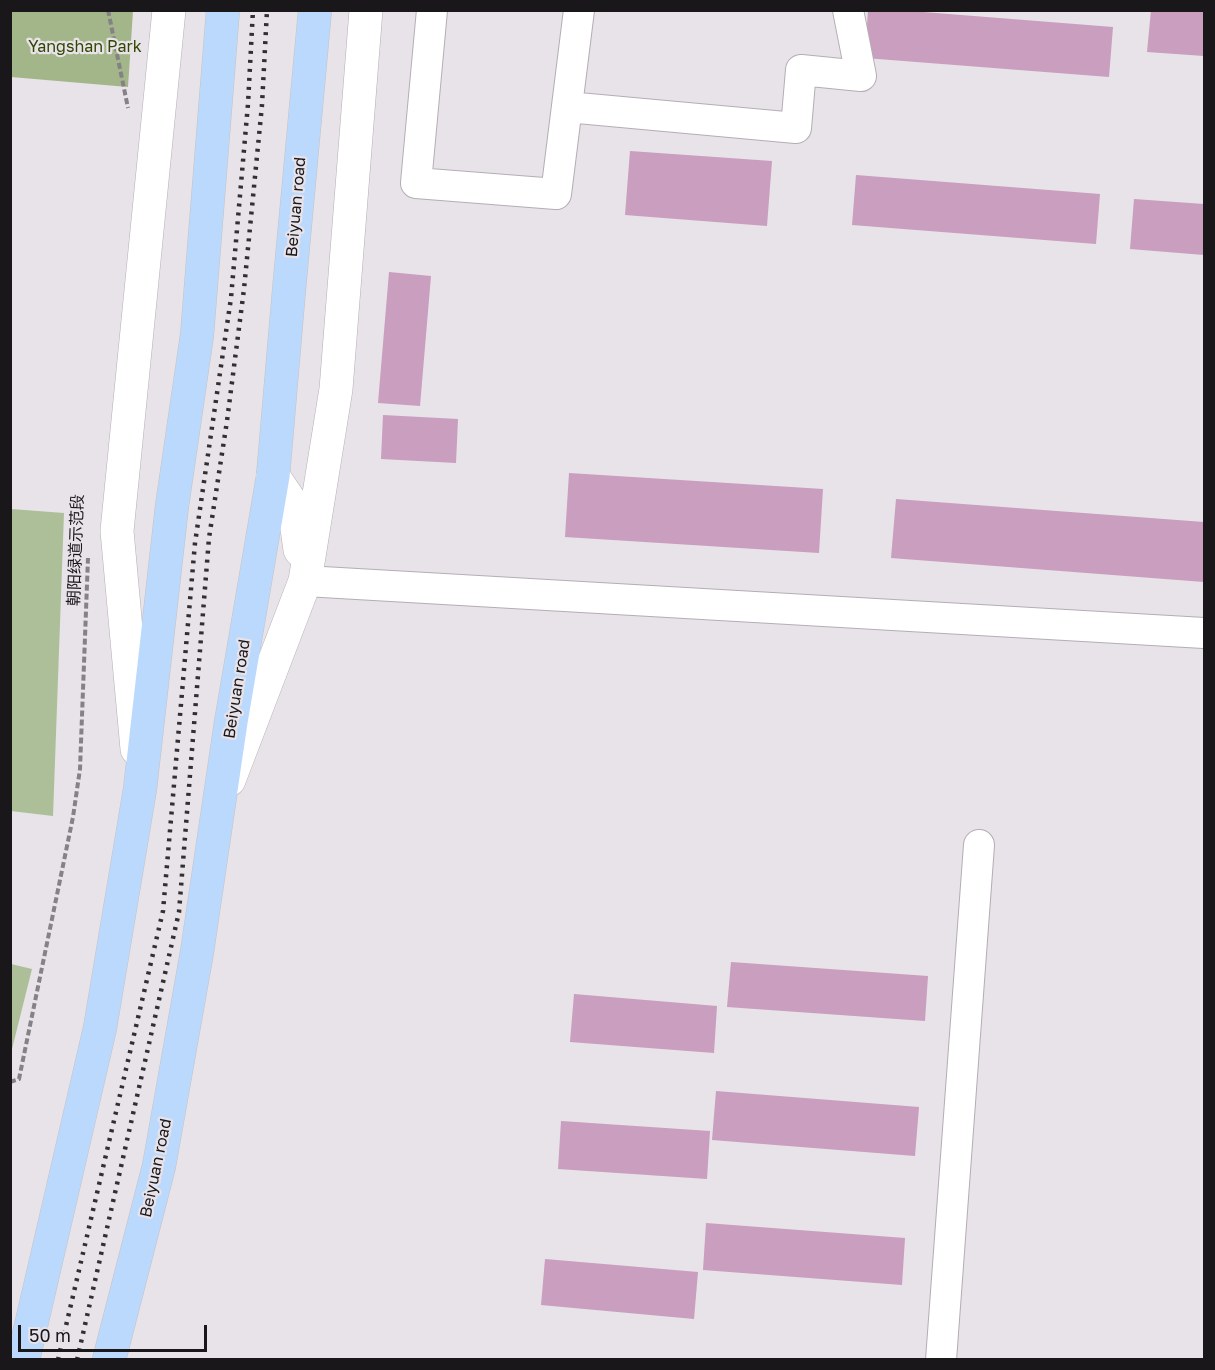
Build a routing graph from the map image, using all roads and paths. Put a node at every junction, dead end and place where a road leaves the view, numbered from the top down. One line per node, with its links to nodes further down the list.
1 (108, 10): 10 (path)
2 (169, 10): 15 (street)
3 (223, 10): 15 (main road)
4 (315, 10): 11 (main road, Beiyuan road)
5 (366, 10): 13 (street)
6 (432, 10): 9 (street)
7 (579, 10): 9 (street)
8 (848, 10): 9 (street)
9 (567, 107)
10 (128, 108)
11 (273, 476): 13 (street); 16 (main road, Beiyuan road)
12 (88, 554): 18 (path, 朝阳绿道示范段)
13 (305, 581): 14 (street); 16 (street)
14 (1204, 633)
15 (140, 789): 19 (main road)
16 (219, 807): 20 (main road, Beiyuan road)
17 (979, 845): 21 (street)
18 (10, 1082)
19 (23, 1359)
20 (109, 1359)
21 (941, 1359)

